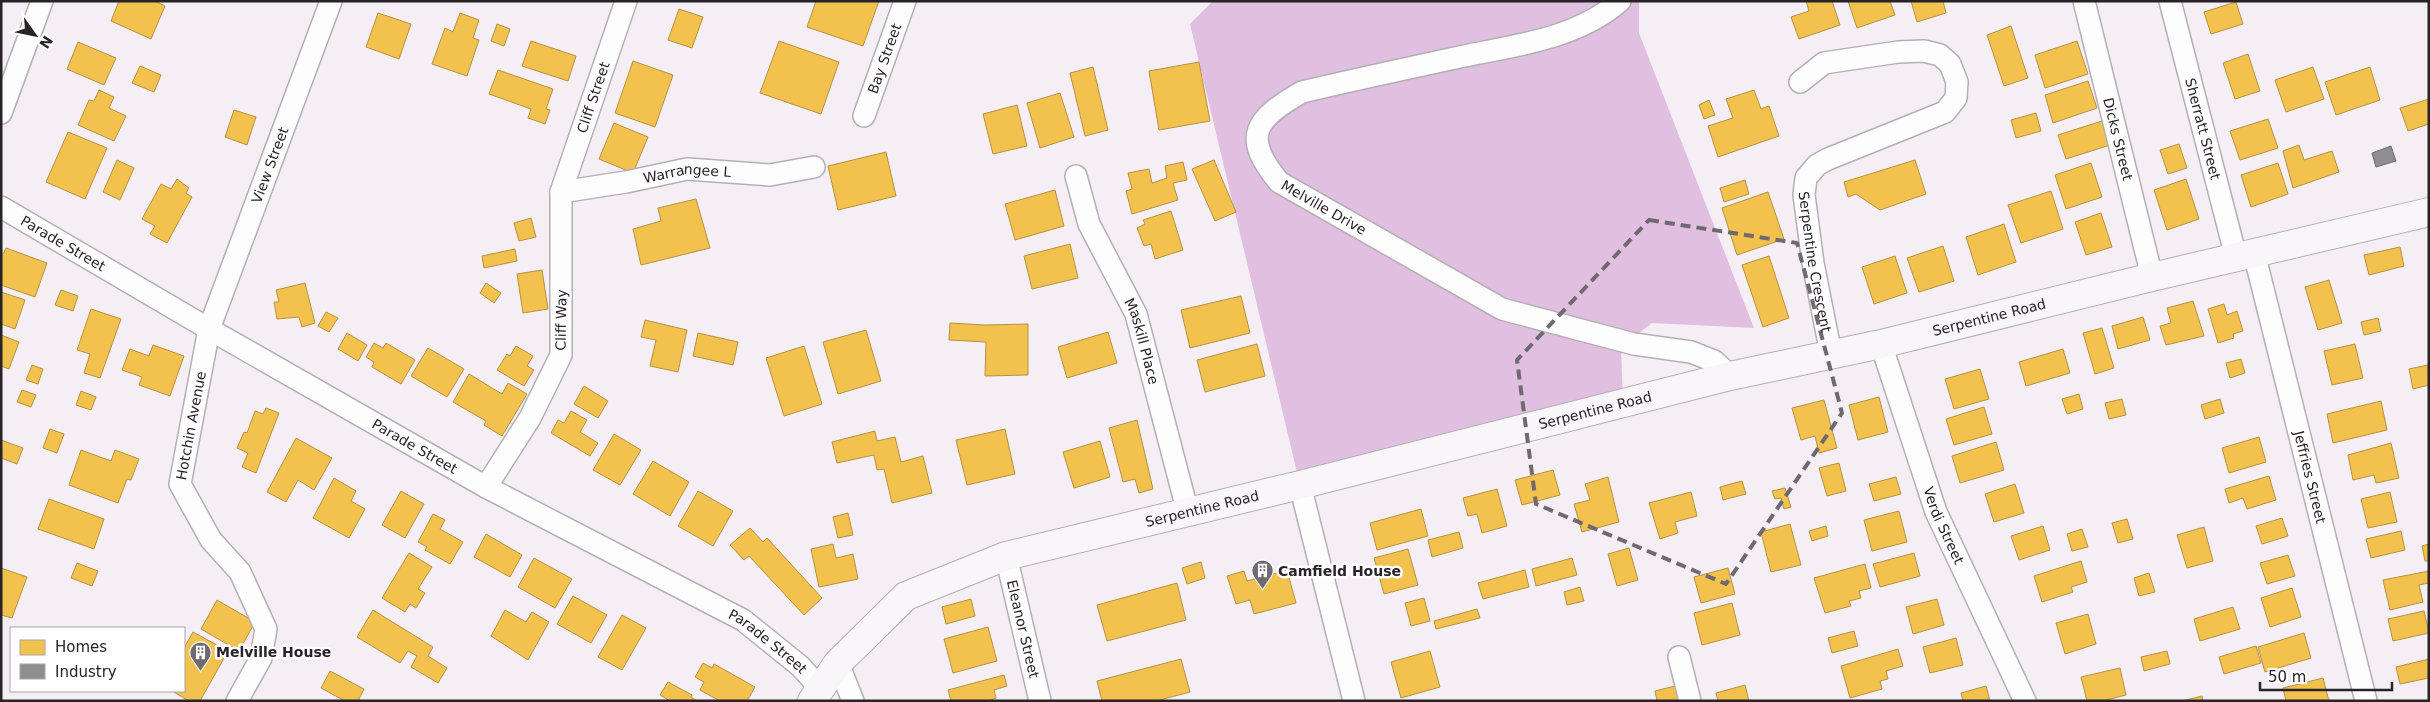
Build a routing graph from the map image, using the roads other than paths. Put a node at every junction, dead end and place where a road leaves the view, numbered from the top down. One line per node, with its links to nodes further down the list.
1 (42, 1): 9 (street)
2 (331, 1): 18 (street, View Street)
3 (626, 1): 13 (street, Cliff Street)
4 (904, 1): 10 (street, Bay Street)
5 (1620, 1): 21 (street, Melville Drive)
6 (2084, 1): 17 (street, Dicks Street)
7 (2170, 1): 16 (street, Sherratt Street)
8 (1800, 82): 20 (street, Serpentine Crescent)
9 (1, 114)
10 (864, 116)
11 (814, 167): 13 (street, Warrangee L)
12 (1076, 176): 24 (street, Maskill Place)
13 (561, 192): 23 (street, Cliff Way)
14 (1, 207): 18 (street, Parade Street)
15 (2429, 212): 16 (street, Serpentine Road)
16 (2245, 255): 17 (street, Serpentine Road); 35 (street, Jeffries Street)
17 (2152, 277): 19 (street, Serpentine Road)
18 (209, 329): 23 (street, Parade Street); 29 (street, Hotchin Avenue)
19 (1881, 344): 20 (street, Serpentine Road); 34 (street, Verdi Street)
20 (1831, 354): 21 (street, Serpentine Road)
21 (1730, 376): 22 (street, Serpentine Road)
22 (1300, 486): 24 (street, Serpentine Road); 32 (street)
23 (486, 487): 28 (street, Parade Street)
24 (1188, 513): 25 (street, Serpentine Road)
25 (1006, 556): 27 (street, Serpentine Road); 31 (street, Eleanor Street)
26 (1680, 657): 33 (street)
27 (838, 663): 28 (street, Serpentine Road); 30 (street)
28 (816, 695)
29 (237, 701)
30 (854, 701)
31 (1040, 701)
32 (1354, 701)
33 (1690, 701)
34 (2025, 701)
35 (2366, 701)

